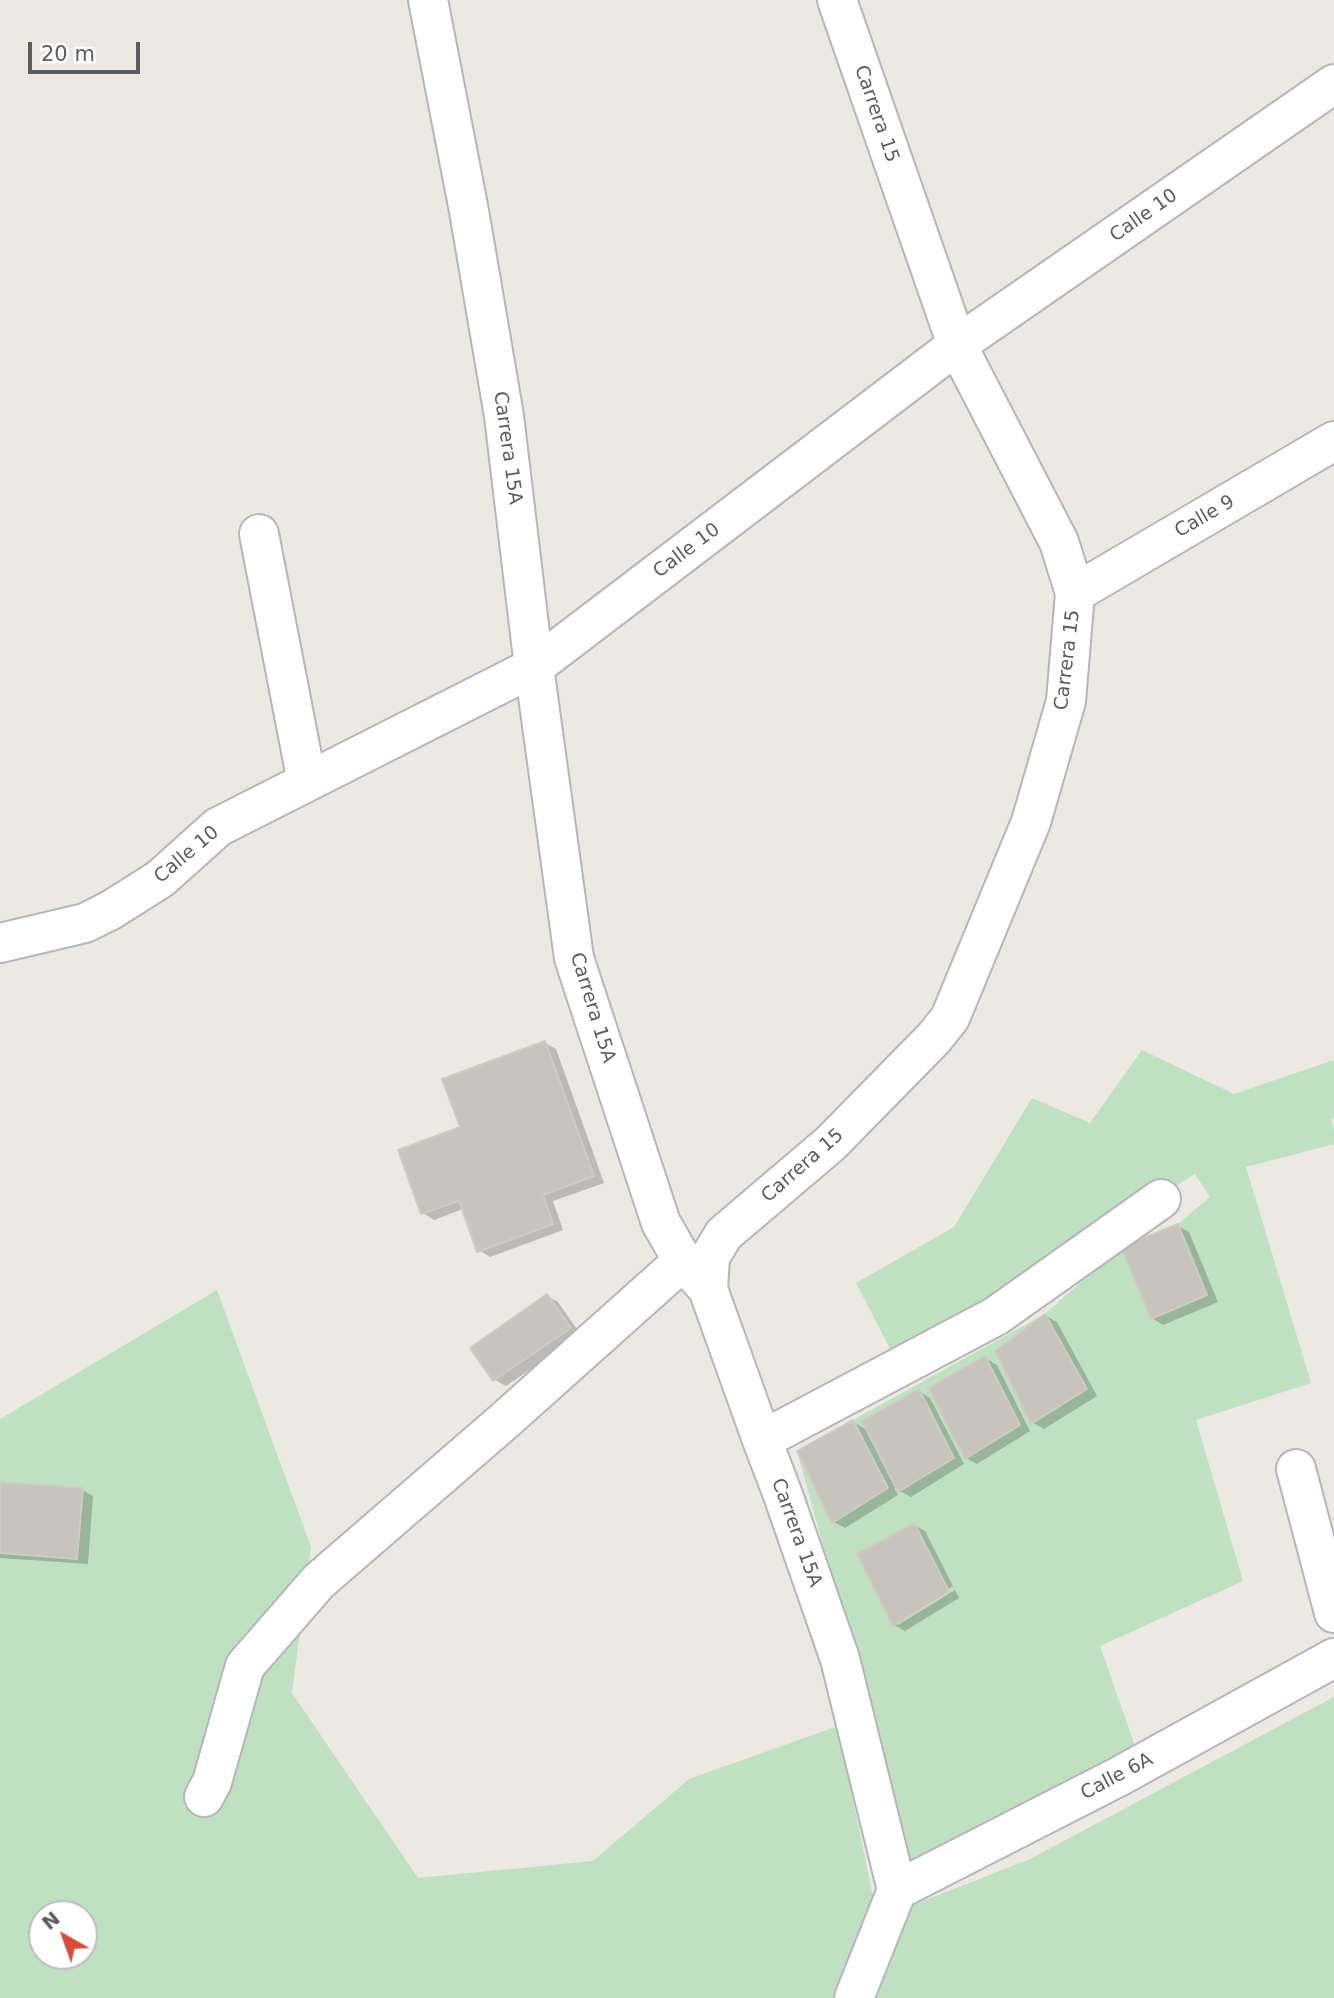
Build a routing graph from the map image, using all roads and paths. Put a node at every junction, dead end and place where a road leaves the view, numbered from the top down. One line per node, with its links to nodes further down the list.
1 (428, 0): 8 (street, Carrera 15A)
2 (836, 0): 4 (street, Carrera 15)
3 (1334, 84): 4 (street, Calle 10)
4 (957, 345): 7 (street, Carrera 15); 8 (street, Calle 10)
5 (1334, 441): 7 (street, Calle 9)
6 (259, 534): 9 (street)
7 (1075, 593): 13 (street, Carrera 15)
8 (534, 667): 9 (street, Calle 10); 12 (street, Carrera 15A)
9 (307, 782): 10 (street, Calle 10)
10 (0, 943)
11 (1161, 1199): 14 (street)
12 (683, 1261): 13 (street, Carrera 15A); 18 (street)
13 (708, 1289): 14 (street, Carrera 15A)
14 (762, 1440): 19 (street, Carrera 15A)
15 (1296, 1469): 16 (street)
16 (1334, 1613)
17 (1334, 1658): 19 (street, Calle 6A)
18 (204, 1797)
19 (897, 1890): 20 (street)
20 (855, 1998)

